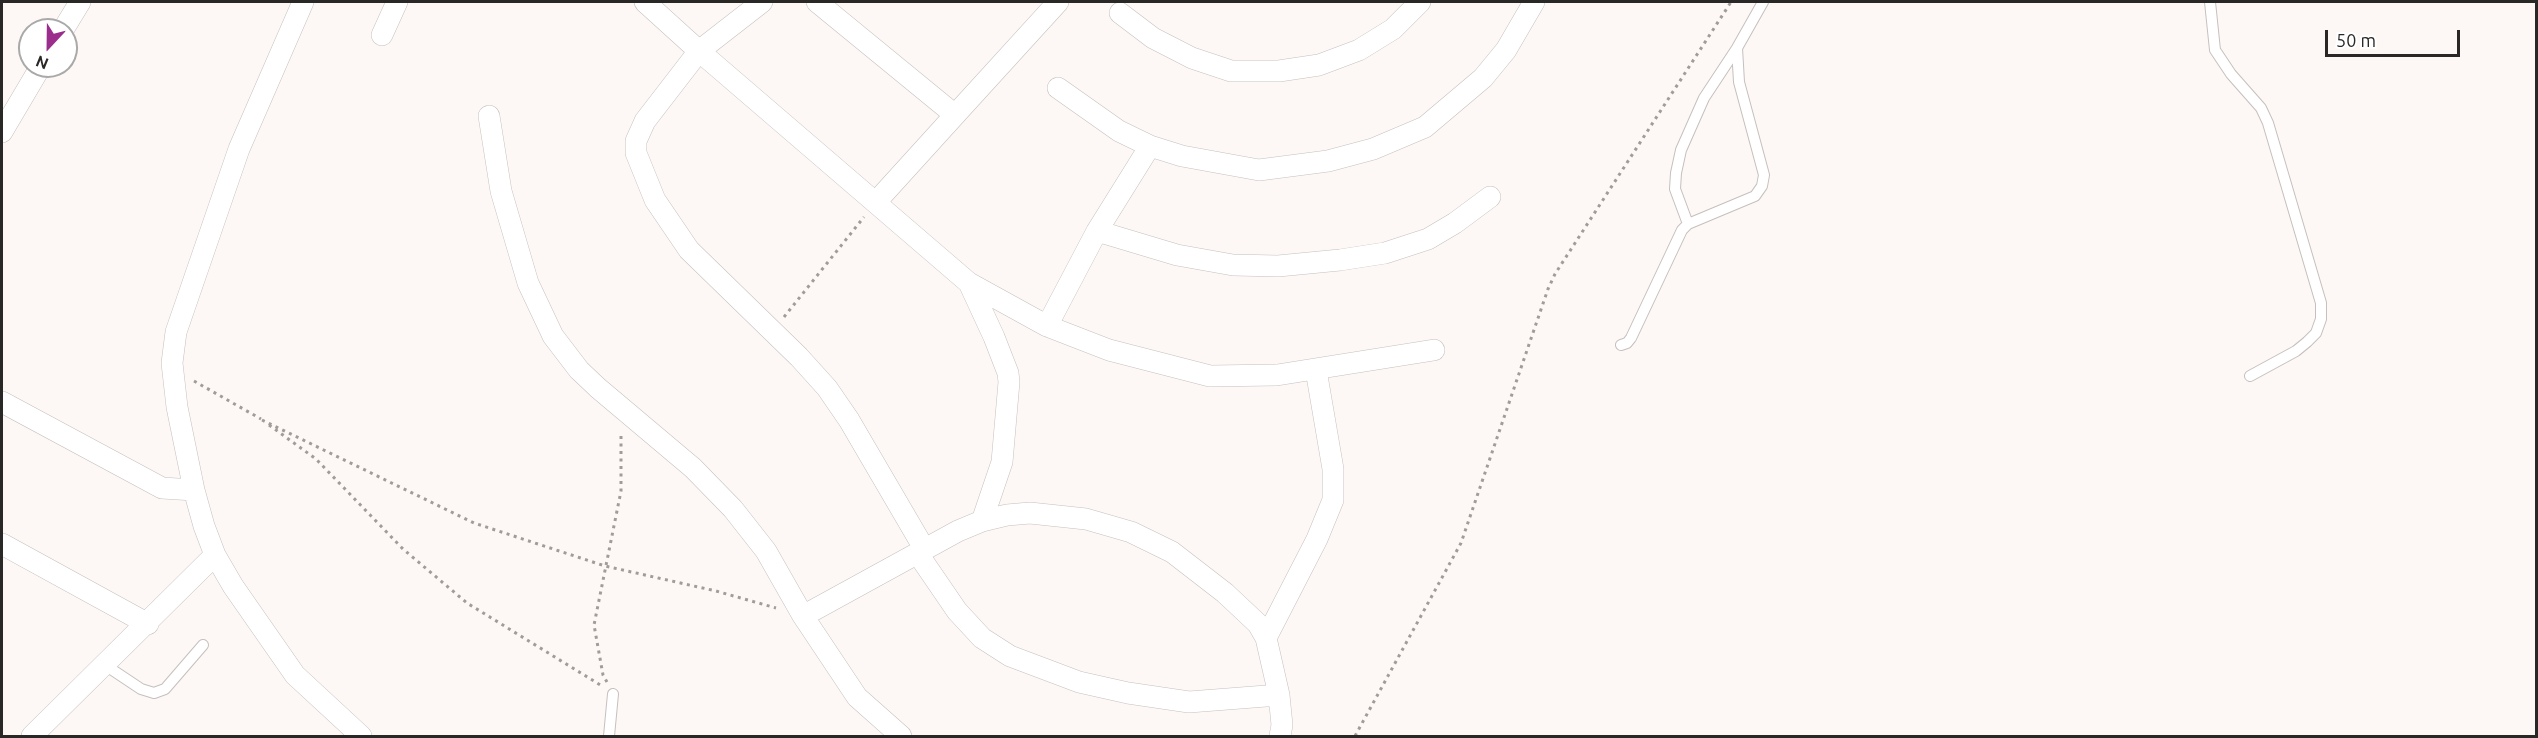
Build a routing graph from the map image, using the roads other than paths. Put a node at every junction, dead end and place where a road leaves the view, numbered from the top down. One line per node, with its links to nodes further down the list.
1 (80, 2): 13 (street)
2 (303, 2): 34 (street)
3 (397, 2): 14 (street)
4 (645, 2): 16 (street)
5 (762, 2): 16 (street)
6 (817, 2): 19 (street)
7 (1059, 2): 19 (street)
8 (1420, 2): 12 (street)
9 (1534, 2): 22 (street)
10 (1763, 2): 15 (lane)
11 (2210, 2): 32 (lane)
12 (1120, 13)
13 (70, 18)
14 (382, 35)
15 (1737, 48): 25 (lane); 25 (lane)
16 (699, 51): 24 (street); 37 (street)
17 (34, 78): 21 (street)
18 (1058, 88): 22 (street)
19 (955, 115): 24 (street)
20 (489, 116): 39 (street)
21 (2, 132)
22 (1150, 146): 26 (street)
23 (1490, 197): 26 (street)
24 (876, 202): 27 (street)
25 (1688, 224): 29 (lane)
26 (1097, 231): 28 (street)
27 (969, 284): 28 (street); 35 (street)
28 (1047, 326): 31 (street)
29 (1620, 345)
30 (1434, 350): 31 (street)
31 (1316, 370): 41 (street)
32 (2250, 376)
33 (2, 402): 34 (street)
34 (194, 490): 38 (street)
35 (982, 521): 37 (street); 41 (street)
36 (2, 543): 40 (street)
37 (922, 552): 39 (street); 45 (street)
38 (215, 555): 40 (street); 47 (street)
39 (802, 616): 49 (street)
40 (148, 624): 43 (street)
41 (1266, 638): 45 (street)
42 (203, 645): 43 (lane)
43 (105, 665): 46 (street)
44 (614, 694): 48 (lane)
45 (1279, 695): 50 (street)
46 (32, 736)
47 (361, 736)
48 (609, 736)
49 (901, 736)
50 (1280, 736)

